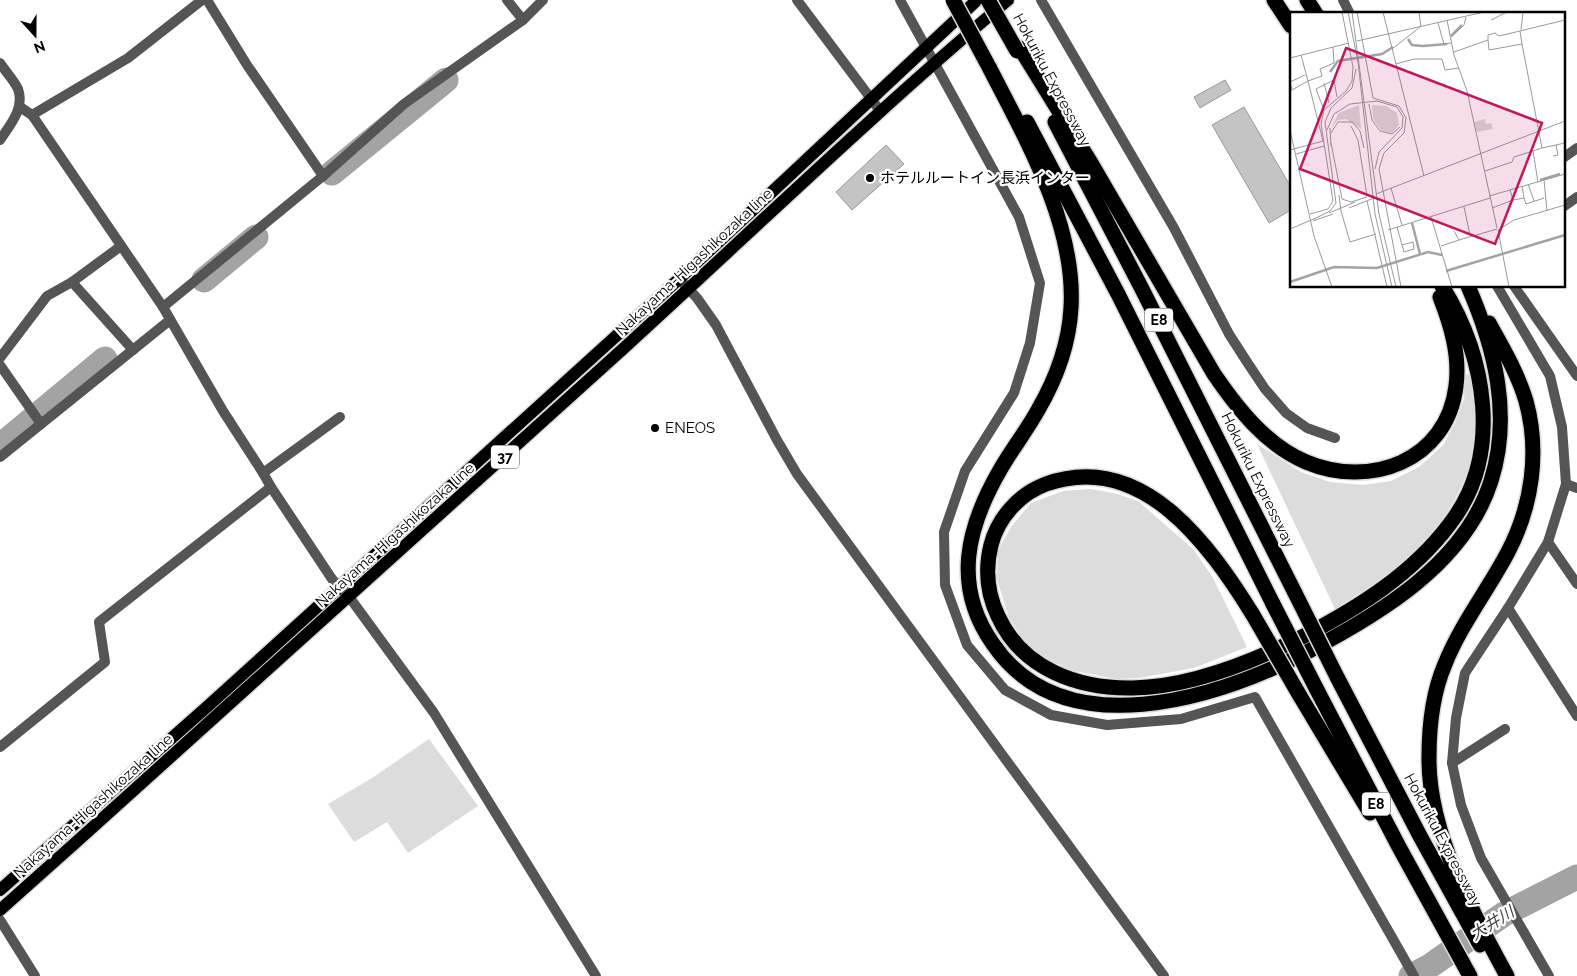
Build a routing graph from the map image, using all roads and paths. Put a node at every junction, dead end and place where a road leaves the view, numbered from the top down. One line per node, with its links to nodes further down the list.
1 (202, 0): 30 (street)
2 (207, 0): 34 (street)
3 (507, 0): 20 (street)
4 (543, 0): 20 (street)
5 (797, 0): 27 (street)
6 (900, 0): 22 (street)
7 (953, 0): 26 (highway, bridge)
8 (960, 0): 26 (highway, E8)
9 (977, 0): 22 (main road, Nakayama-Higashikozaka line / 37)
10 (988, 0): 23 (highway, Hokuriku Expressway / E8, bridge)
11 (1008, 0): 24 (main road, Nakayama-Higashikozaka line / 37)
12 (1041, 0): 55 (street)
13 (1274, 0): 21 (highway)
14 (1279, 0): 19 (highway)
15 (1307, 0): 17 (highway)
16 (1343, 0): 18 (street)
17 (1315, 12)
18 (1349, 12)
19 (1290, 18)
20 (523, 20): 34 (street)
21 (1290, 24)
22 (927, 47): 24 (street); 27 (main road, Nakayama-Higashikozaka line / 37)
23 (1018, 50): 40 (highway); 75 (highway, Hokuriku Expressway / E8, bridge)
24 (934, 62): 29 (main road, Nakayama-Higashikozaka line / 37); 80 (street)
25 (0, 63): 28 (street)
26 (992, 65): 42 (highway); 78 (highway, E8, bridge)
27 (872, 99): 29 (street); 38 (main road, Nakayama-Higashikozaka line / 37)
28 (20, 107): 30 (street); 31 (street)
29 (881, 112): 46 (main road, Nakayama-Higashikozaka line / 37)
30 (32, 115): 37 (street)
31 (0, 140)
32 (1577, 148): 33 (street)
33 (1564, 157)
34 (323, 176): 47 (street)
35 (1577, 198): 36 (street)
36 (1564, 206)
37 (122, 246): 39 (street); 47 (street)
38 (680, 279): 46 (street); 63 (main road, Nakayama-Higashikozaka line / 37)
39 (72, 282): 49 (street); 50 (street)
40 (1437, 288)
41 (1443, 288): 66 (highway, bridge)
42 (1470, 288)
43 (1470, 288): 75 (highway)
44 (1498, 288): 58 (street)
45 (1515, 288): 52 (street)
46 (689, 289): 64 (main road, Nakayama-Higashikozaka line / 37); 83 (street)
47 (163, 307): 48 (street)
48 (170, 320): 49 (street); 57 (street)
49 (133, 350): 54 (street)
50 (0, 358)
51 (0, 365): 54 (street)
52 (1577, 376)
53 (340, 417): 57 (street)
54 (41, 424): 56 (street)
55 (1335, 438)
56 (0, 457)
57 (263, 474): 59 (street)
58 (1566, 484): 60 (street); 61 (street)
59 (270, 487): 63 (street); 72 (street)
60 (1577, 488)
61 (1548, 542): 62 (street); 65 (street)
62 (1577, 584)
63 (339, 586): 64 (street); 74 (main road, Nakayama-Higashikozaka line / 37)
64 (350, 598): 76 (main road, Nakayama-Higashikozaka line / 37); 82 (street)
65 (1508, 608): 70 (street); 73 (street)
66 (1273, 650)
67 (1273, 650): 68 (highway, bridge)
68 (1273, 650)
69 (1273, 650): 78 (highway, bridge)
70 (1577, 716)
71 (1505, 729): 73 (street)
72 (0, 747)
73 (1452, 763): 87 (street)
74 (0, 890)
75 (1464, 905): 79 (highway)
76 (0, 910)
77 (0, 920): 81 (street)
78 (1437, 920): 84 (highway)
79 (1487, 949): 85 (highway); 86 (highway)
80 (1413, 974)
81 (35, 976)
82 (596, 976)
83 (1164, 976)
84 (1470, 976)
85 (1498, 976)
86 (1507, 976)
87 (1549, 976)

